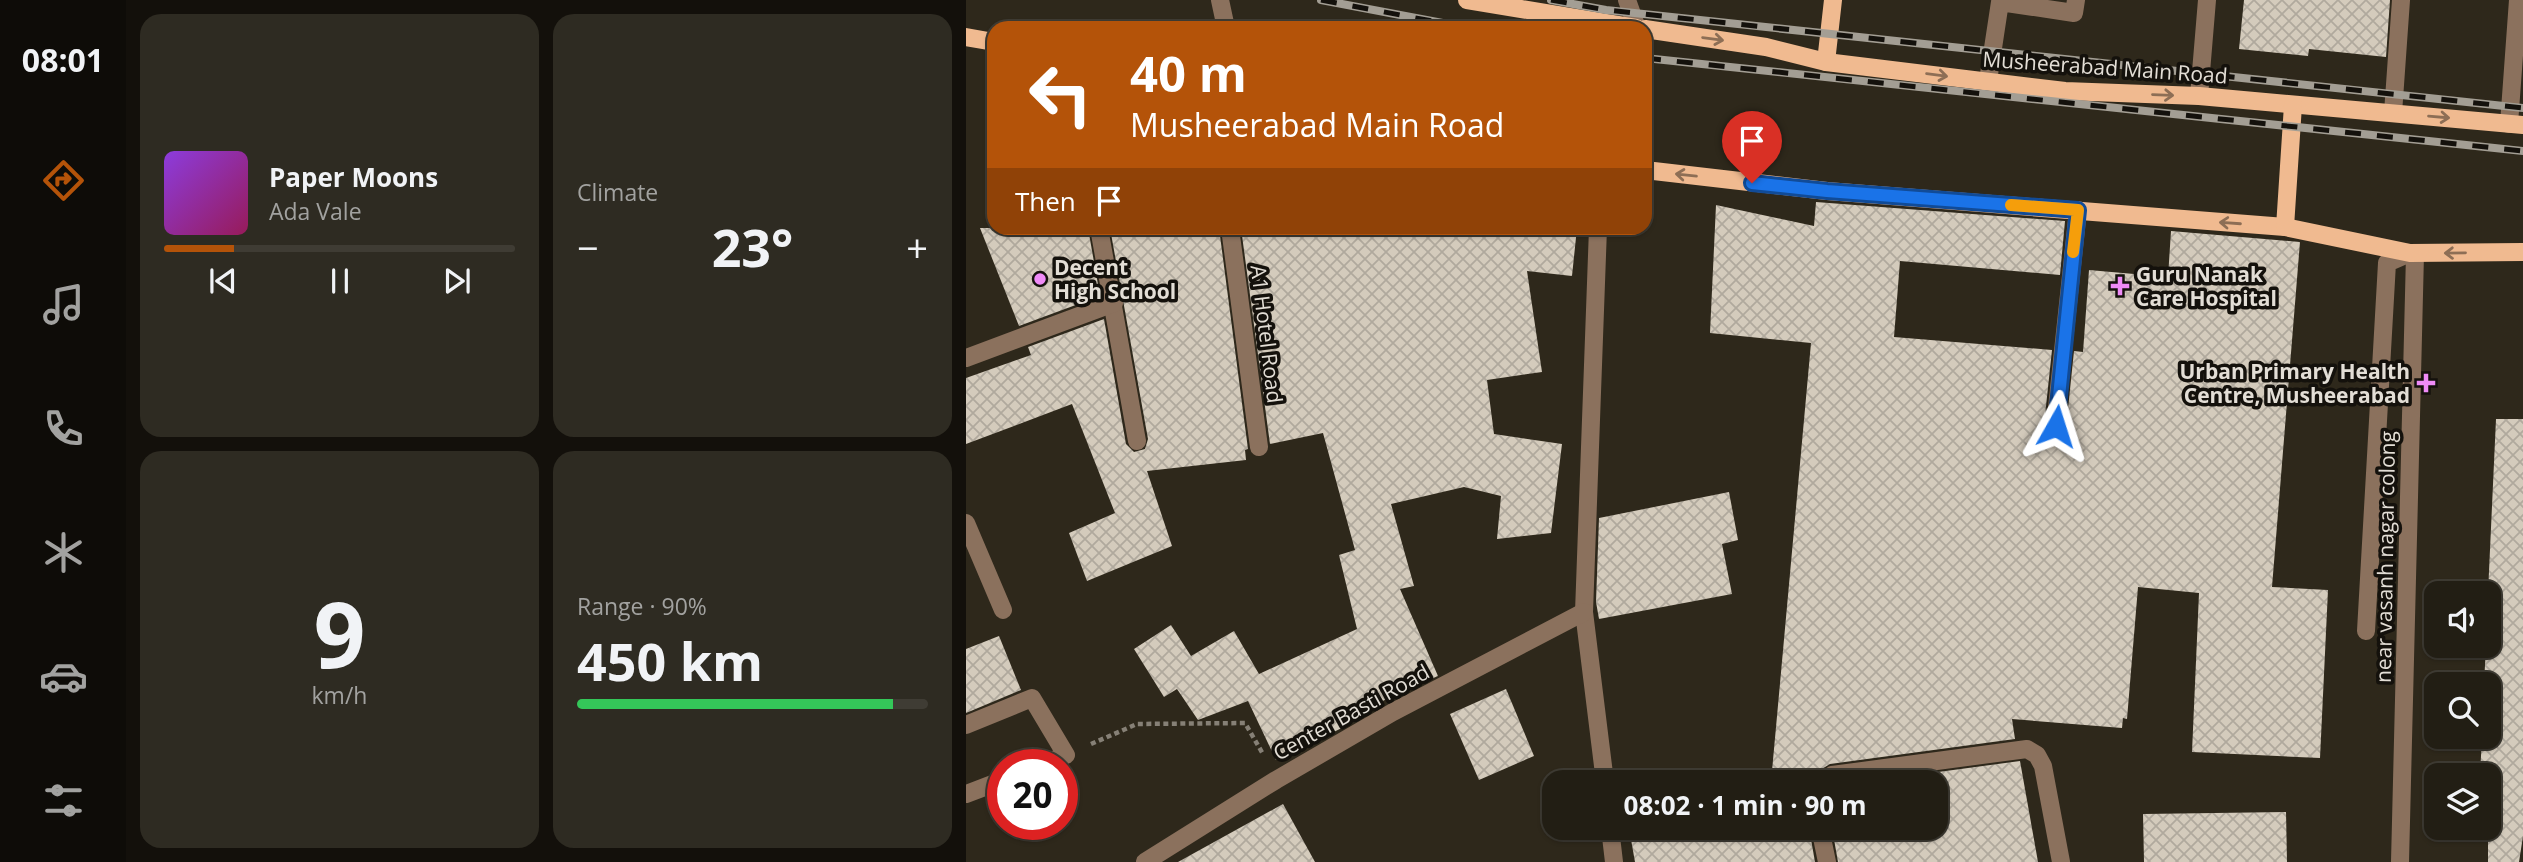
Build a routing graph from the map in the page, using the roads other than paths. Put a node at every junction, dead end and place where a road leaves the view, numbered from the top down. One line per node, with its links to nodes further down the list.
1 (1220, 0): 9 (street)
2 (1467, 0): 10 (main road)
3 (1627, 0): 11 (street)
4 (1833, 0): 15 (main road)
5 (2076, 0): 16 (street)
6 (2207, 0): 17 (street)
7 (2401, 0): 19 (street)
8 (2518, 0): 20 (street)
9 (1224, 21)
10 (1594, 21)
11 (1634, 21)
12 (1652, 30): 15 (main road, Musheerabad Main Road, one-way to 15)
13 (966, 37): 14 (main road)
14 (987, 41)
15 (1826, 62): 16 (main road, Musheerabad Main Road, one-way to 16)
16 (1988, 81): 17 (main road, Musheerabad Main Road, one-way to 17)
17 (2199, 96): 18 (main road, Musheerabad Main Road)
18 (2293, 105): 19 (main road, Musheerabad Main Road); 23 (main road)
19 (2393, 113): 20 (main road, Musheerabad Main Road, one-way to 20)
20 (2516, 124)
21 (1652, 171): 22 (main road, one-way to 21)
22 (2078, 210): 23 (main road, one-way to 22); 31 (street)
23 (2285, 227): 28 (main road)
24 (1101, 235): 29 (street)
25 (1231, 235): 33 (street, A1 Hotel Road)
26 (1598, 235): 36 (street)
27 (2523, 252): 28 (main road, one-way to 28)
28 (2413, 253): 37 (street); 50 (street, near vasanh nagar colong)
29 (1114, 303): 30 (street); 32 (street)
30 (966, 358)
31 (2056, 426)
32 (1137, 442)
33 (1259, 447)
34 (966, 523): 35 (street)
35 (1003, 610)
36 (1584, 612): 40 (street); 46 (street, Center Basti Road)
37 (2366, 631)
38 (966, 725): 39 (street)
39 (1062, 749)
40 (1604, 770)
41 (1870, 770): 49 (street)
42 (987, 786): 43 (street)
43 (966, 794)
44 (1611, 840): 47 (street)
45 (1823, 840): 48 (street)
46 (1145, 862)
47 (1614, 862)
48 (1828, 862)
49 (2061, 862)
50 (2400, 862)

